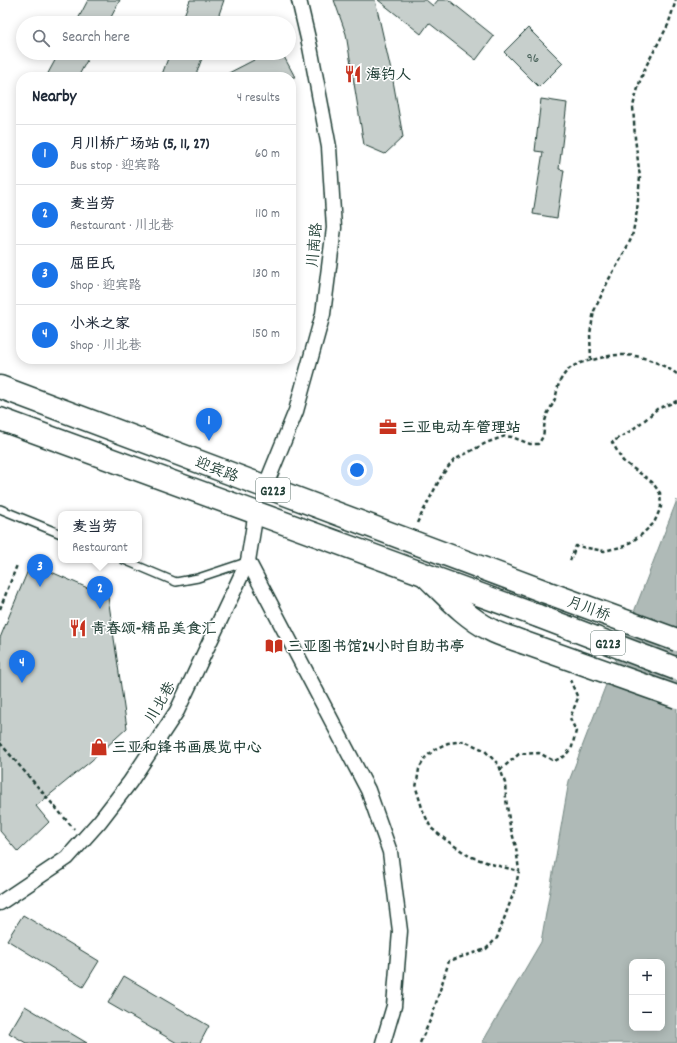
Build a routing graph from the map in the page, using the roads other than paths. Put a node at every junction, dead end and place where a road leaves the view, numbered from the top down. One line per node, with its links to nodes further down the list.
1 (299, 0): 4 (street, 川南路)
2 (0, 387): 4 (main road, 迎宾路 / G223)
3 (0, 419): 6 (main road, 迎宾路 / G223)
4 (265, 487): 11 (main road, 迎宾路 / G223)
5 (0, 509): 7 (lane)
6 (256, 512): 8 (street, 川北巷); 10 (main road, 迎宾路 / G223)
7 (58, 533)
8 (248, 561): 9 (lane); 16 (street, 川北巷); 17 (street)
9 (131, 563)
10 (425, 575): 12 (main road, 迎宾路 / G223); 15 (main road, bridge)
11 (546, 592): 13 (main road, 月川桥 / G223, bridge)
12 (538, 616): 14 (main road, 月川桥 / G223, bridge)
13 (677, 640)
14 (677, 669)
15 (677, 697)
16 (0, 903)
17 (383, 1043)

